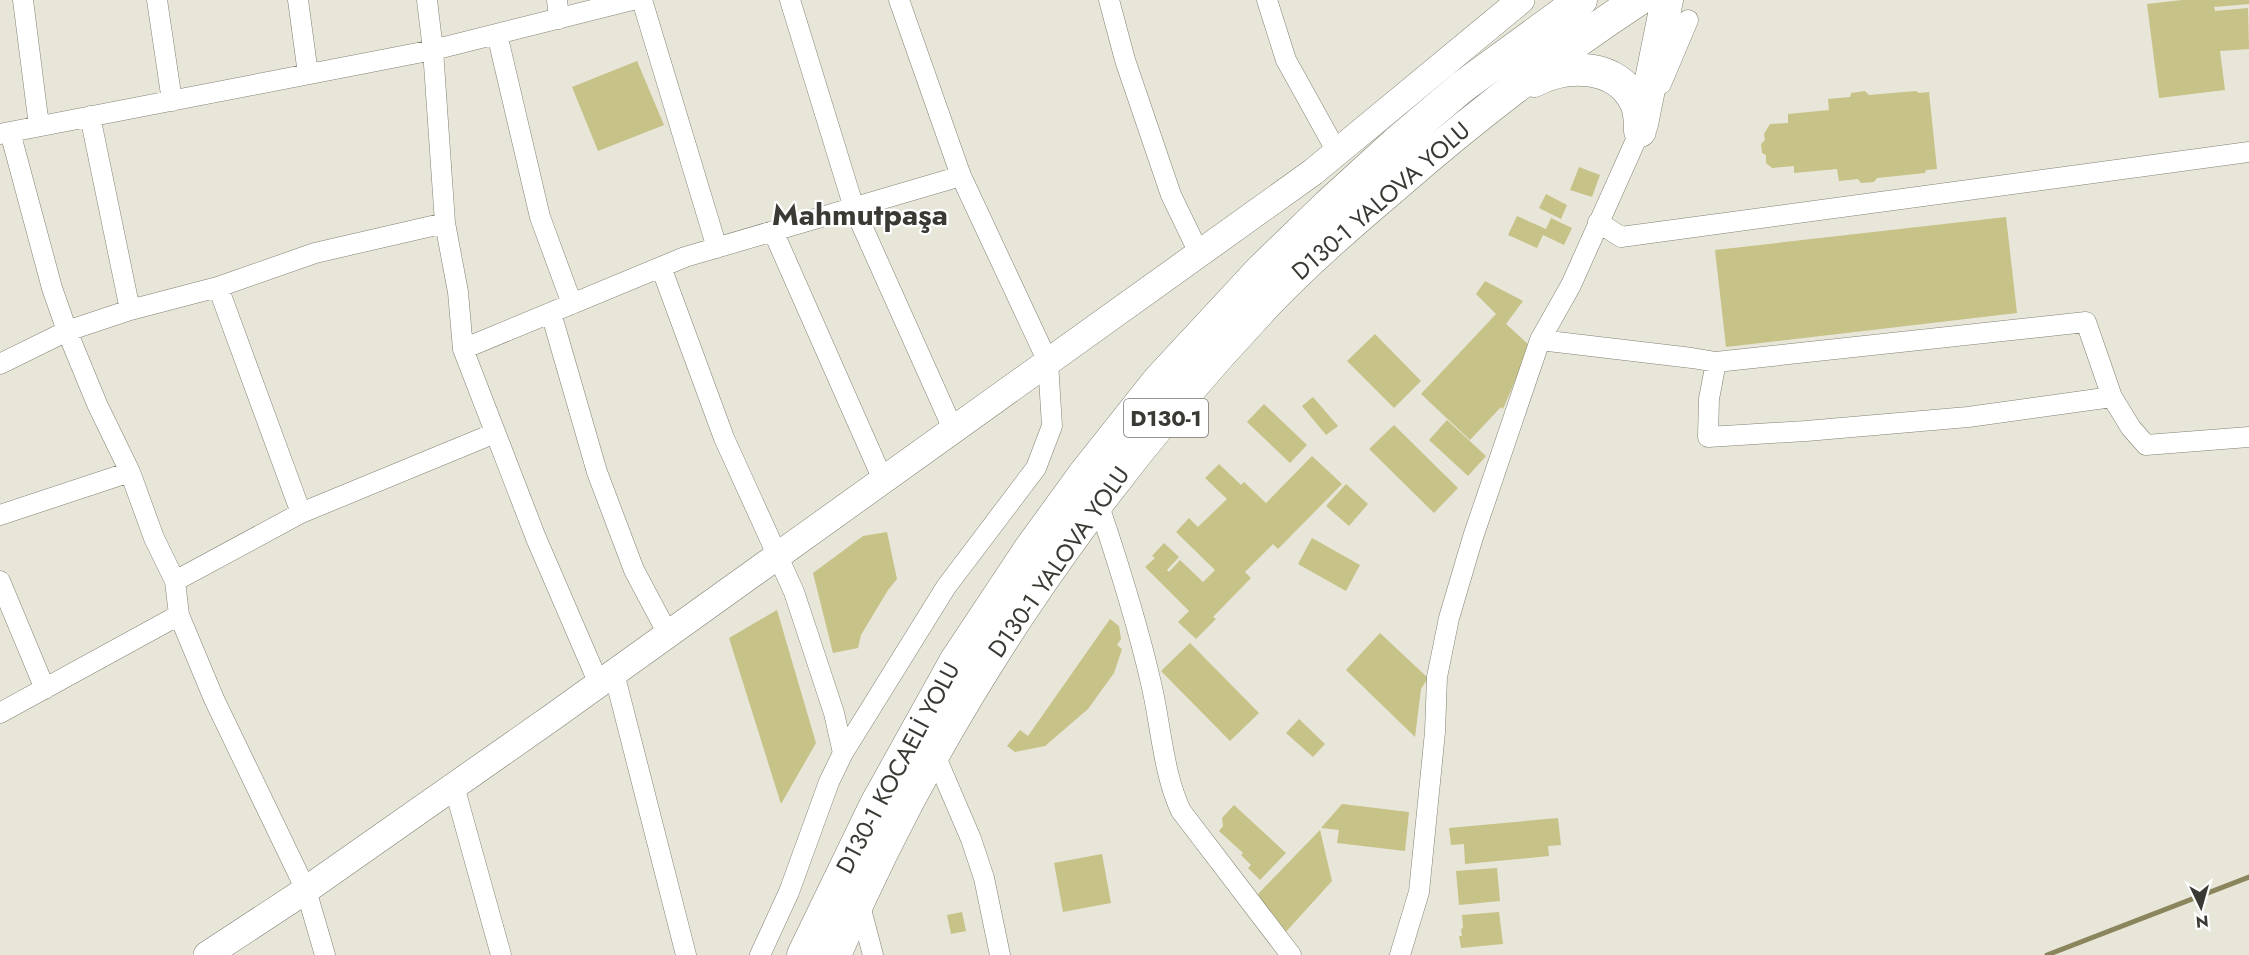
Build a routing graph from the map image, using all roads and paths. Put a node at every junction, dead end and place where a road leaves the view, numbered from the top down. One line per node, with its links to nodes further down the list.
1 (23, 0): 22 (street)
2 (157, 0): 20 (street)
3 (298, 0): 18 (street)
4 (427, 0): 17 (street)
5 (632, 0): 14 (street)
6 (642, 0): 32 (street)
7 (790, 0): 28 (street)
8 (899, 0): 27 (street)
9 (1109, 0): 33 (street)
10 (1267, 0): 25 (street)
11 (1521, 0): 25 (main road)
12 (1581, 0): 72 (highway, D130-1 KOCAELİ YOLU / D130-1)
13 (1638, 0): 19 (highway, D130-1 YALOVA YOLU / D130-1)
14 (558, 9): 16 (street)
15 (1678, 10): 23 (highway)
16 (497, 34): 17 (street); 36 (street)
17 (433, 50): 18 (street); 30 (street)
18 (308, 74): 20 (street)
19 (1502, 98): 23 (highway); 51 (highway, D130-1 YALOVA YOLU / D130-1)
20 (172, 101): 21 (street)
21 (90, 116): 22 (street); 37 (street)
22 (39, 126): 24 (street)
23 (1640, 131): 29 (street)
24 (5, 133): 39 (street)
25 (1337, 152): 33 (main road)
26 (2249, 152): 29 (street)
27 (961, 176): 28 (street); 42 (street)
28 (854, 208): 31 (street); 46 (street)
29 (1598, 222): 40 (street)
30 (445, 223): 35 (street); 41 (street)
31 (773, 231): 32 (street); 50 (street)
32 (717, 248): 34 (street)
33 (1198, 254): 42 (main road)
34 (661, 267): 36 (street); 54 (street)
35 (218, 287): 37 (street); 52 (street)
36 (572, 304): 38 (street)
37 (130, 310): 39 (street)
38 (551, 312): 41 (street); 58 (street)
39 (67, 331): 44 (street); 49 (street)
40 (1540, 340): 43 (street); 77 (street)
41 (463, 349): 47 (street)
42 (1047, 362): 46 (main road); 62 (street)
43 (1716, 363): 45 (street); 45 (street)
44 (0, 364)
45 (2112, 397): 48 (street)
46 (953, 429): 50 (main road)
47 (495, 433): 52 (street); 59 (street)
48 (2249, 437)
49 (130, 472): 53 (street); 56 (street)
50 (883, 480): 54 (main road)
51 (1098, 503): 63 (highway, D130-1 YALOVA YOLU / D130-1); 76 (street)
52 (301, 513): 56 (street)
53 (0, 515)
54 (777, 556): 58 (main road); 62 (street)
55 (0, 581): 60 (street)
56 (175, 581): 57 (street)
57 (179, 615): 60 (street); 65 (street)
58 (668, 634): 59 (main road)
59 (606, 679): 64 (main road); 70 (street)
60 (45, 689): 61 (street)
61 (0, 713)
62 (843, 753): 71 (street)
63 (935, 754): 66 (highway, D130-1 YALOVA YOLU / D130-1); 75 (street)
64 (454, 786): 65 (main road); 69 (street)
65 (306, 890): 67 (main road); 68 (street)
66 (859, 902): 73 (highway, D130-1 YALOVA YOLU / D130-1); 74 (street)
67 (207, 955)
68 (326, 955)
69 (501, 955)
70 (686, 955)
71 (760, 955)
72 (804, 955)
73 (835, 955)
74 (873, 955)
75 (1000, 955)
76 (1291, 955)
77 (1400, 955)

